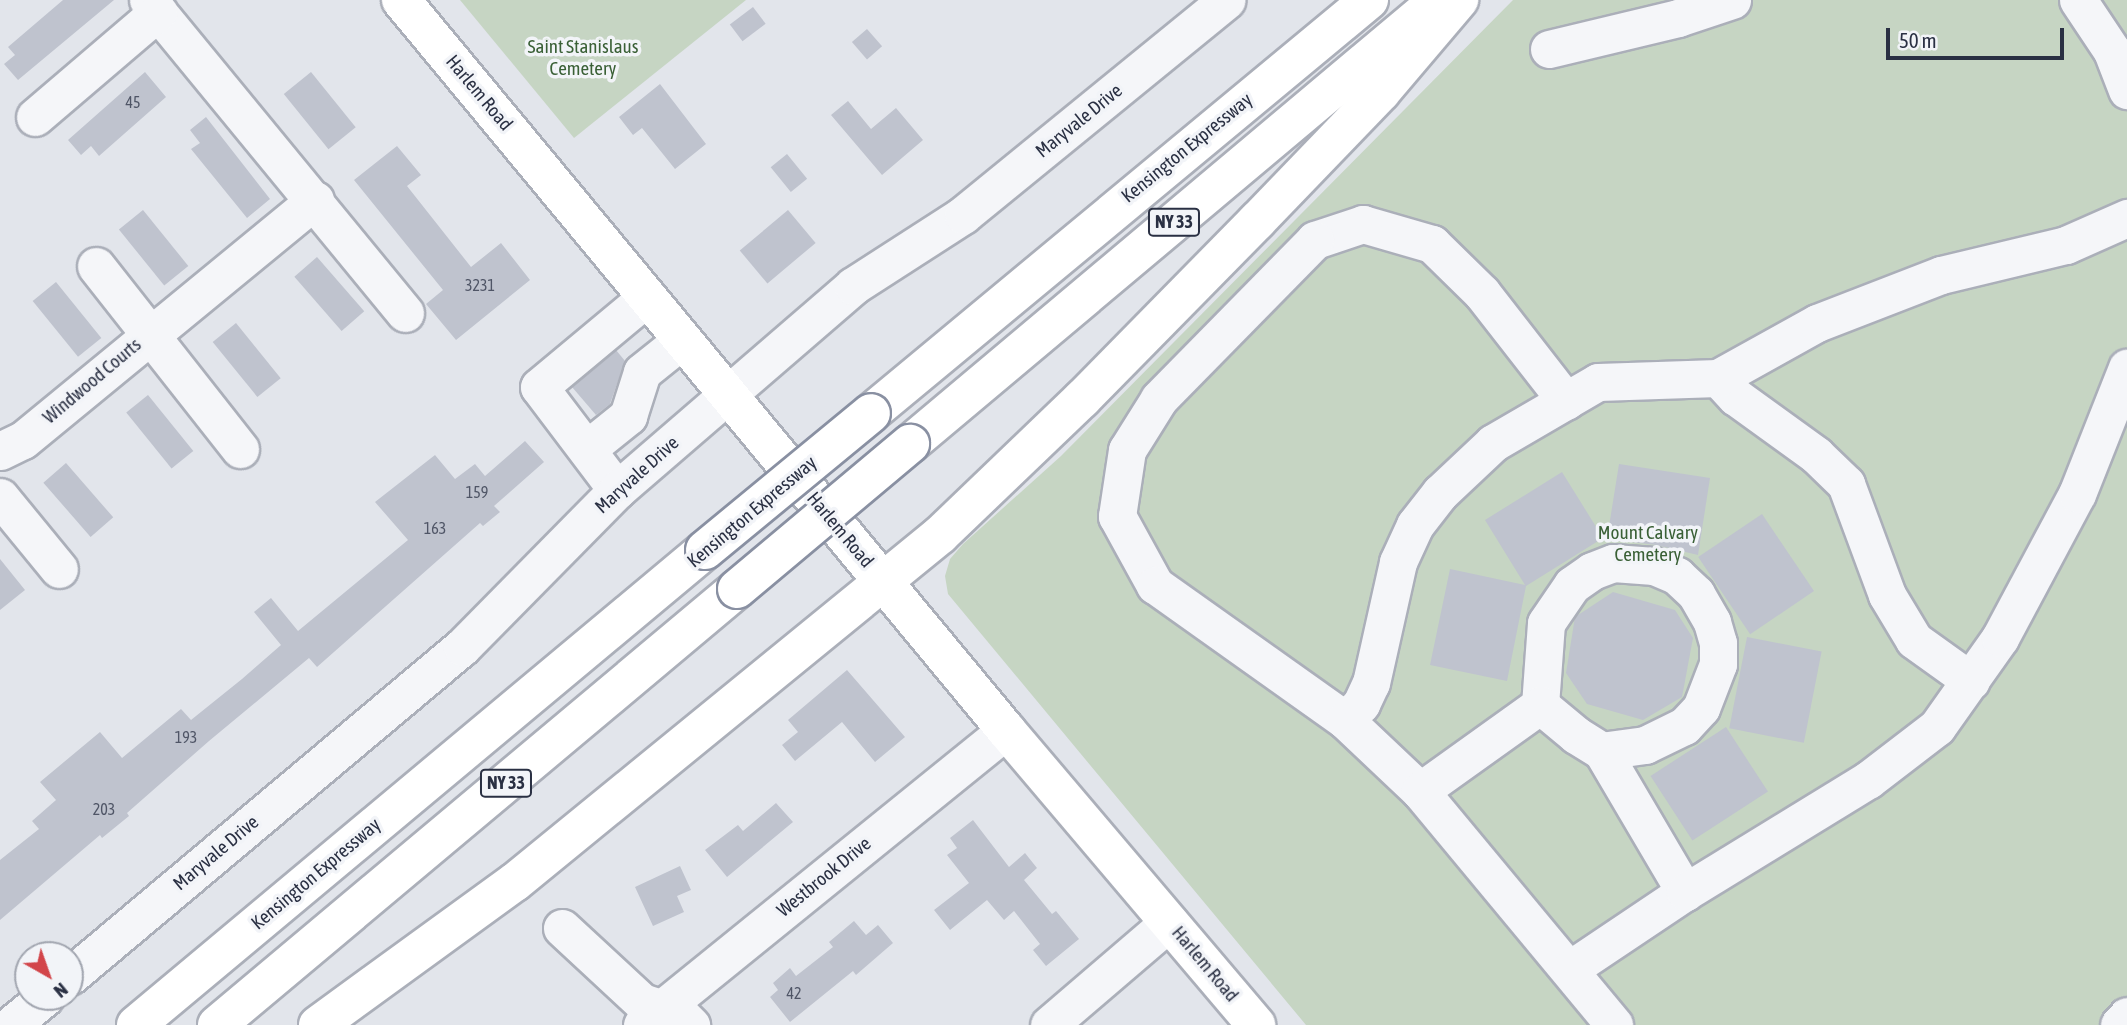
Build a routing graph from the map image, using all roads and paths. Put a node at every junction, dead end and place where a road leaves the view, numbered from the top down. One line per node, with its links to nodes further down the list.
1 (401, 0): 16 (main road, Harlem Road)
2 (1227, 0): 24 (street, Maryvale Drive)
3 (1368, 0): 49 (main road, Kensington Expressway / NY 33, bridge)
4 (1438, 0): 50 (main road, NY 33, bridge)
5 (1459, 0): 32 (main road)
6 (1732, 0): 9 (street)
7 (2078, 0): 10 (street)
8 (153, 6): 12 (street); 13 (street)
9 (1549, 49)
10 (2120, 54): 11 (street)
11 (2127, 90)
12 (35, 117)
13 (314, 200): 17 (street); 19 (street)
14 (2127, 218): 23 (street)
15 (96, 266): 19 (street, Windwood Courts)
16 (647, 297): 18 (street); 20 (main road, Harlem Road)
17 (405, 313)
18 (607, 330): 22 (street); 27 (street)
19 (148, 334): 26 (street); 28 (street, Windwood Courts)
20 (682, 340): 22 (street); 24 (main road, Harlem Road)
21 (2127, 368): 33 (street)
22 (642, 372): 27 (street)
23 (1718, 378): 25 (street); 33 (street)
24 (728, 394): 29 (street, Maryvale Drive); 32 (main road, Harlem Road)
25 (1566, 401): 35 (street); 35 (street)
26 (240, 449)
27 (587, 449): 29 (street)
28 (0, 451)
29 (617, 490): 42 (street, Maryvale Drive)
30 (0, 497): 31 (street)
31 (59, 569)
32 (884, 583): 36 (main road, Harlem Road); 51 (main road)
33 (1971, 681): 39 (street)
34 (1540, 705): 37 (street); 37 (street); 38 (street)
35 (1345, 720): 38 (street)
36 (1006, 730): 40 (main road, Harlem Road); 46 (street, Westbrook Drive)
37 (1602, 751): 39 (street)
38 (1420, 791): 43 (street)
39 (1685, 892): 43 (street)
40 (1168, 922): 47 (main road, Harlem Road); 52 (street)
41 (562, 928): 46 (street)
42 (84, 964)
43 (1570, 969): 53 (street)
44 (28, 1011): 48 (street)
45 (2127, 1016): 54 (street)
46 (665, 1019)
47 (1241, 1020)
48 (11, 1025)
49 (136, 1025)
50 (217, 1025)
51 (318, 1025)
52 (1049, 1025)
53 (1614, 1025)
54 (2119, 1025)

